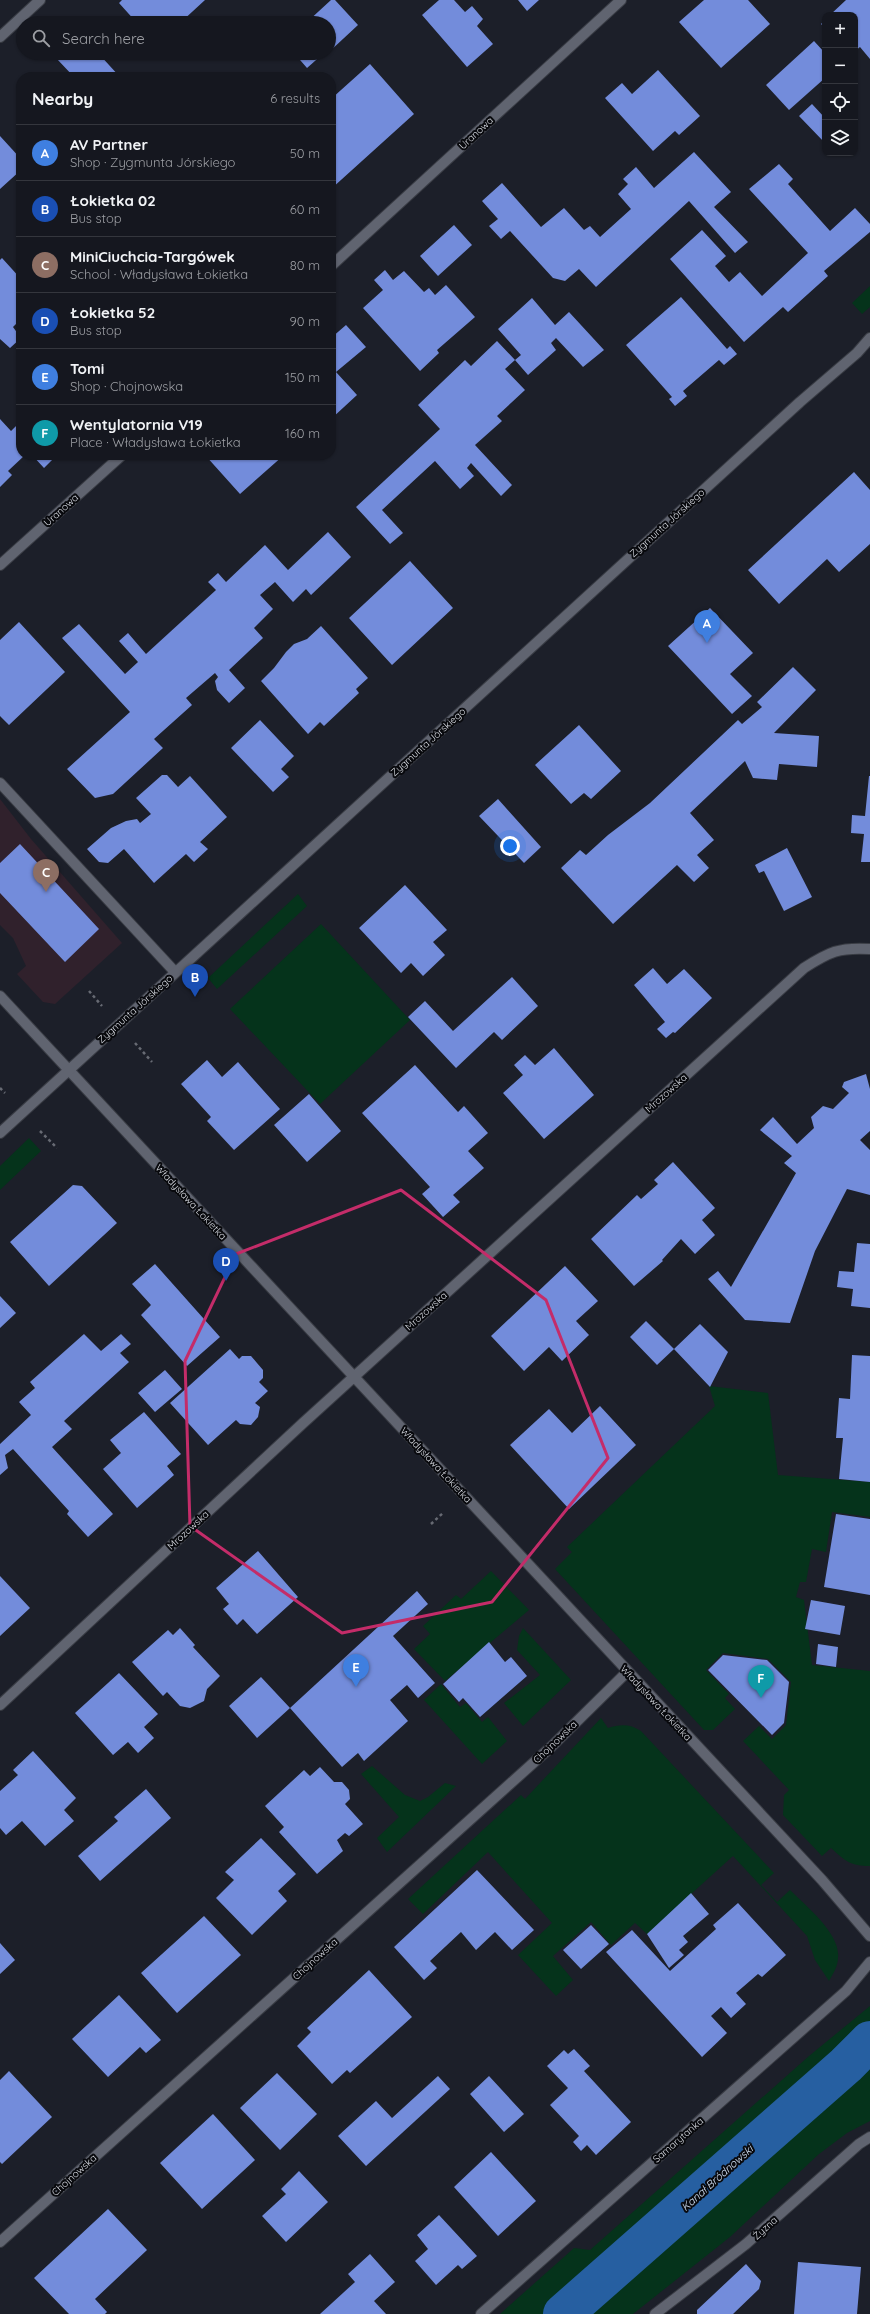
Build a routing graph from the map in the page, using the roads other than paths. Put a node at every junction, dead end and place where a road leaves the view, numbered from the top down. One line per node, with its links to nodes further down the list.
1 (40, 0): 3 (street)
2 (621, 0): 6 (street, Uranowa)
3 (22, 16)
4 (16, 22): 5 (street)
5 (0, 36)
6 (336, 261)
7 (870, 338): 9 (street, Zygmunta Jórskiego)
8 (870, 345): 9 (street, Zygmunta Jórskiego)
9 (857, 353): 14 (street, Zygmunta Jórskiego)
10 (116, 460): 11 (street, Uranowa)
11 (0, 565)
12 (0, 783): 14 (street)
13 (870, 949): 18 (street, Mrozowska)
14 (175, 972): 16 (street, Zygmunta Jórskiego)
15 (0, 996): 16 (street, Władysława Łokietka)
16 (69, 1070): 17 (street, Zygmunta Jórskiego); 18 (street, Władysława Łokietka)
17 (0, 1133)
18 (355, 1377): 19 (street, Władysława Łokietka); 20 (street, Mrozowska)
19 (627, 1672): 21 (street, Władysława Łokietka); 24 (street, Chojnowska)
20 (0, 1705)
21 (870, 1936)
22 (870, 1962): 25 (street, Samarytanka)
23 (870, 2137): 26 (street, Żyzna)
24 (0, 2242)
25 (482, 2314)
26 (655, 2314)

